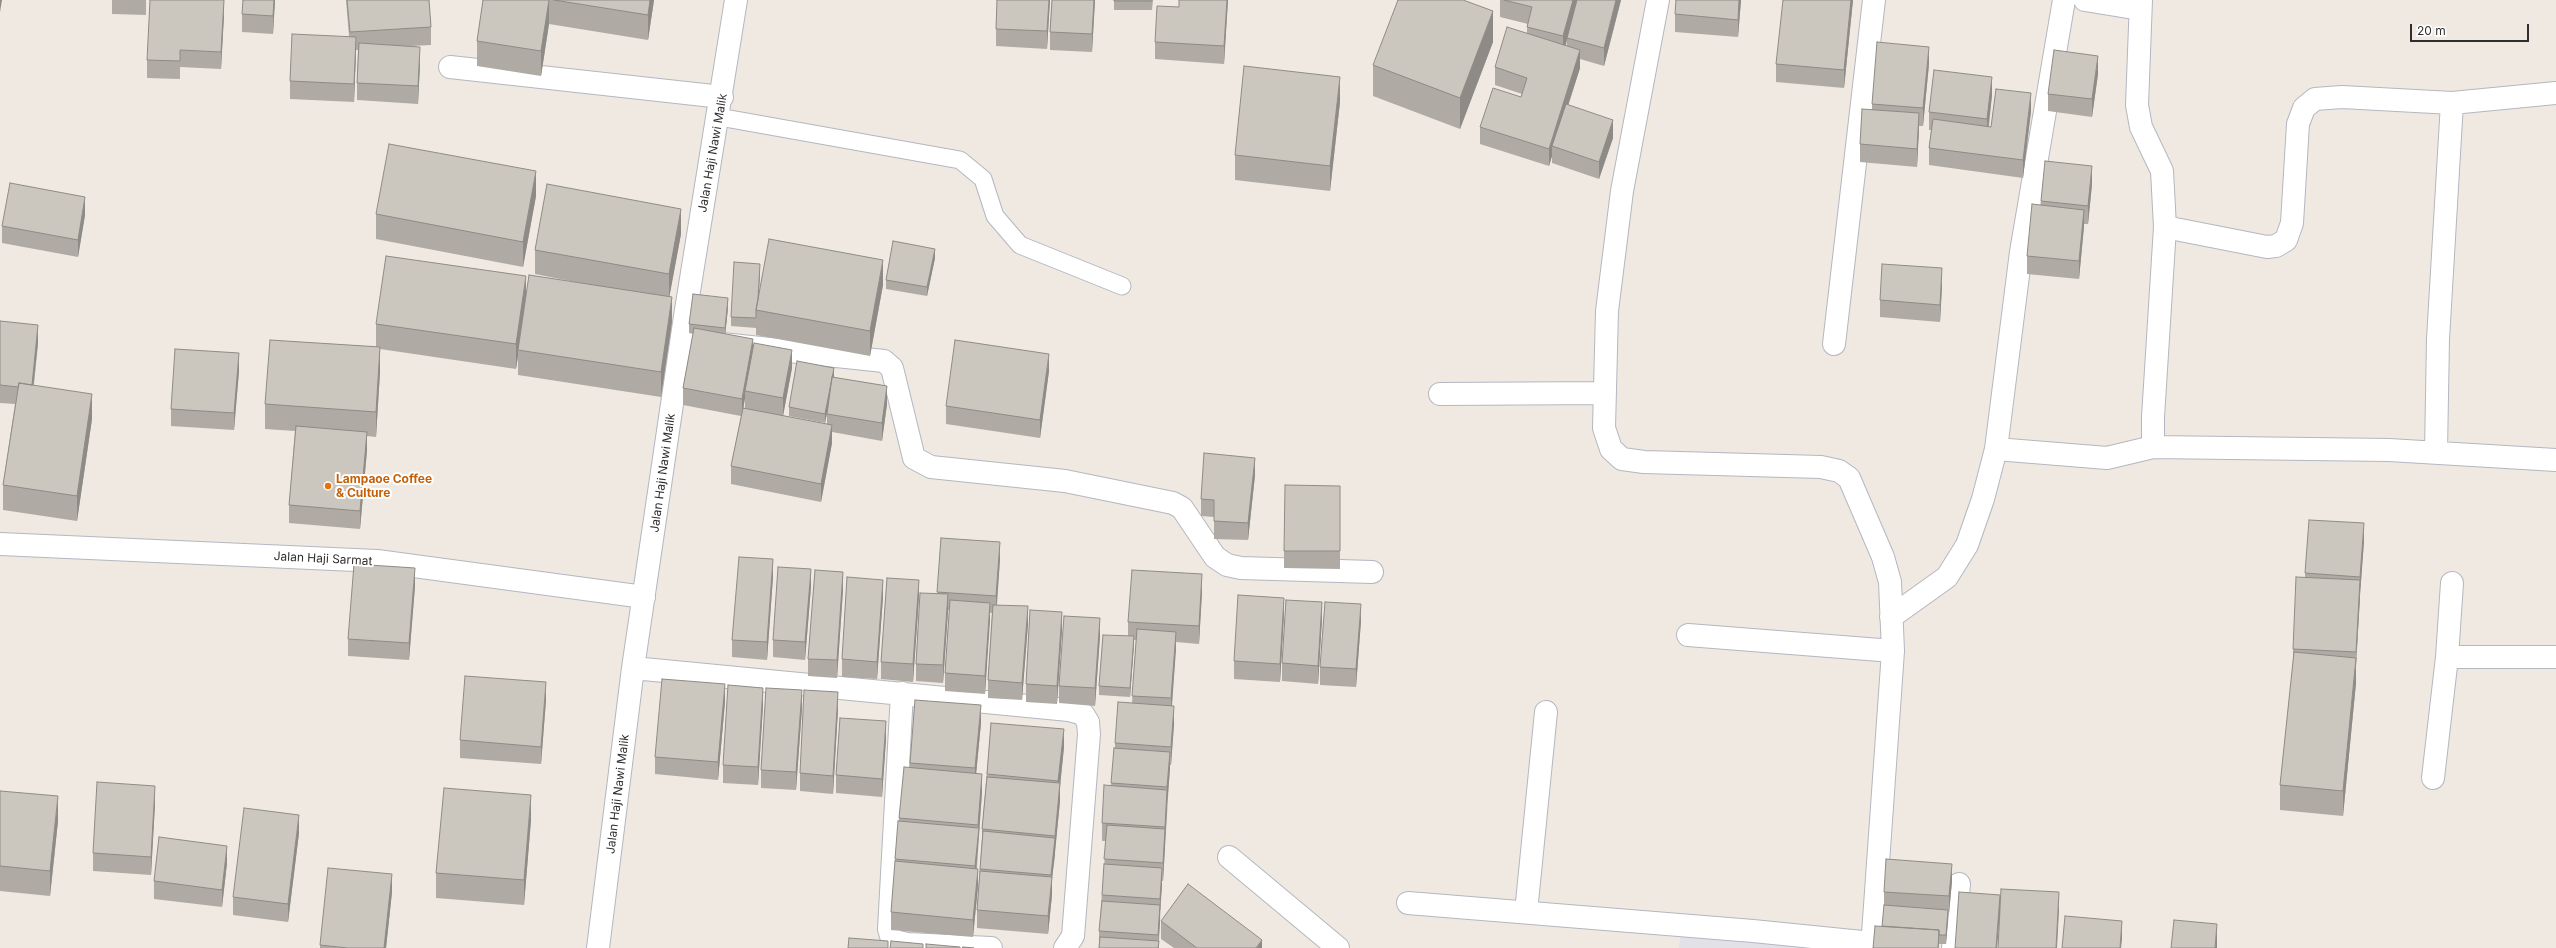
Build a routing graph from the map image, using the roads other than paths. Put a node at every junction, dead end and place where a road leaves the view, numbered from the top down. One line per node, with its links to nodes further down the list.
1 (736, 0): 10 (street, Jalan Haji Nawi Malik)
2 (1658, 0): 17 (street)
3 (1874, 0): 16 (street)
4 (2064, 0): 20 (street)
5 (2085, 0): 6 (street)
6 (2141, 4): 11 (street)
7 (450, 68): 10 (street)
8 (2556, 93): 9 (street)
9 (2452, 102): 11 (street); 21 (street)
10 (721, 107): 12 (lane); 14 (street, Jalan Haji Nawi Malik)
11 (2165, 227): 19 (street)
12 (1122, 286)
13 (664, 312): 14 (street)
14 (685, 316): 15 (street, Jalan Haji Nawi Malik)
15 (682, 339): 24 (street); 26 (street, Jalan Haji Nawi Malik)
16 (1834, 344)
17 (1604, 393): 18 (street); 27 (street)
18 (1440, 394)
19 (2153, 447): 20 (street); 21 (street)
20 (1996, 449): 27 (street)
21 (2436, 452): 22 (street)
22 (2556, 460)
23 (0, 544): 26 (street, Jalan Haji Sarmat)
24 (1372, 572)
25 (2452, 583): 30 (street)
26 (644, 597): 32 (street, Jalan Haji Nawi Malik)
27 (1891, 617): 29 (street)
28 (1688, 635): 29 (street)
29 (1893, 651): 40 (street)
30 (2447, 656): 31 (street); 35 (street)
31 (2556, 658)
32 (633, 668): 33 (street); 41 (street, Jalan Haji Nawi Malik)
33 (902, 693): 42 (street); 43 (street)
34 (1546, 712): 39 (street)
35 (2433, 778)
36 (1230, 857): 44 (street)
37 (1959, 884): 45 (street)
38 (1408, 903): 39 (street)
39 (1526, 912): 40 (street)
40 (1872, 946)
41 (598, 948)
42 (991, 948)
43 (1065, 948)
44 (1337, 948)
45 (1953, 948)

